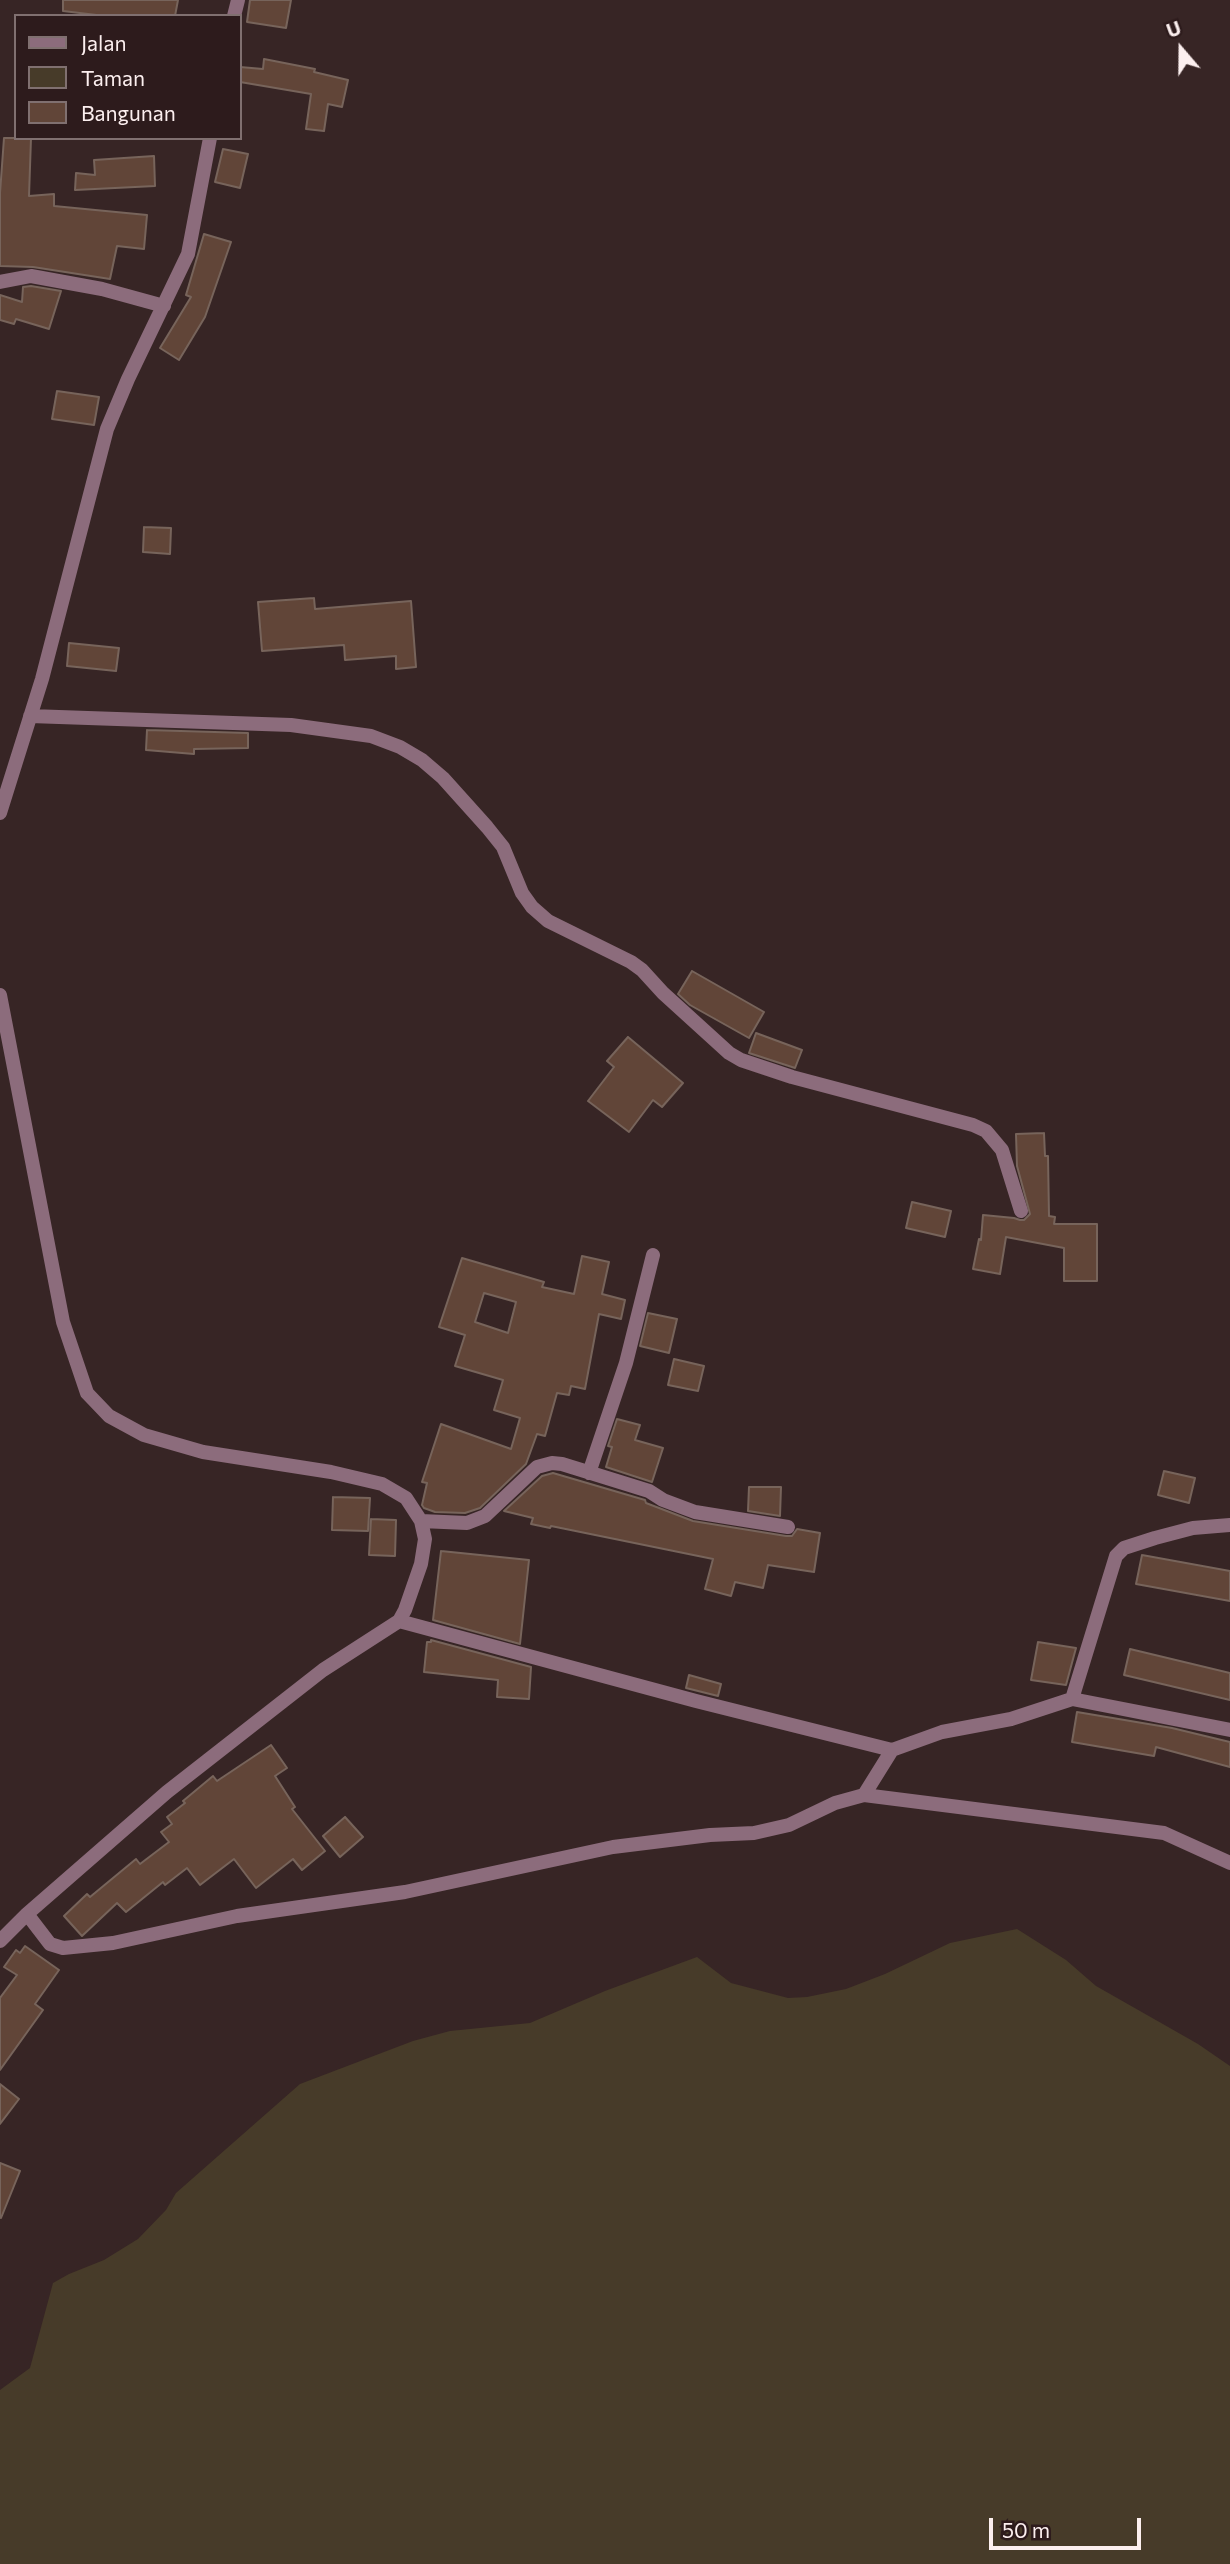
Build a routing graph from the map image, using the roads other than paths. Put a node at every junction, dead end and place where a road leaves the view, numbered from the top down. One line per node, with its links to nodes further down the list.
1 (211, 140): 3 (street)
2 (0, 282): 3 (street)
3 (164, 306): 4 (street)
4 (30, 716): 5 (street); 7 (street)
5 (0, 813)
6 (0, 995): 10 (street)
7 (1021, 1211)
8 (653, 1255): 9 (street)
9 (589, 1474): 10 (street); 12 (street)
10 (421, 1521): 13 (street)
11 (1230, 1525): 14 (street)
12 (788, 1527)
13 (398, 1621): 16 (street); 19 (street)
14 (1072, 1699): 15 (street); 16 (street)
15 (1230, 1730)
16 (892, 1750): 17 (street)
17 (864, 1795): 18 (street); 19 (street)
18 (1230, 1863)
19 (27, 1914): 20 (street)
20 (0, 1941)

